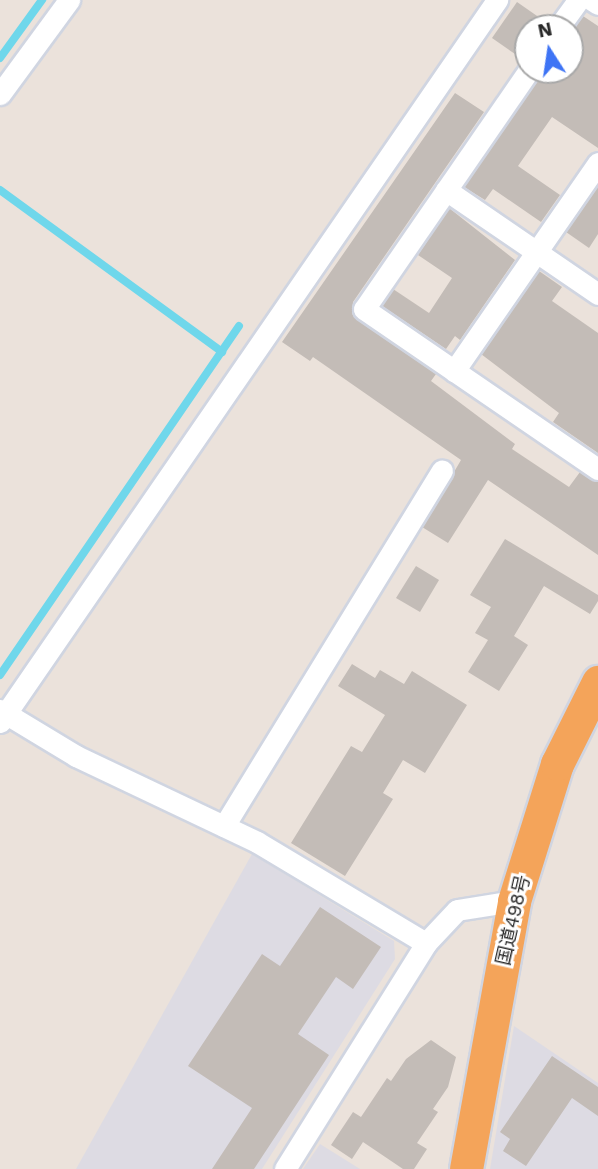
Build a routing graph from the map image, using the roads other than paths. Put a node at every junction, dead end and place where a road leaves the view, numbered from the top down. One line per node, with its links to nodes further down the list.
1 (69, 0): 6 (street)
2 (497, 0): 15 (street)
3 (592, 0): 4 (street)
4 (598, 4)
5 (519, 84): 8 (street)
6 (0, 94)
7 (598, 163): 9 (street)
8 (446, 190): 9 (street); 11 (street)
9 (537, 252): 10 (street); 11 (street)
10 (598, 294)
11 (454, 371): 12 (street)
12 (598, 469)
13 (442, 470): 16 (street)
14 (598, 682): 17 (highway, 国道498号)
15 (2, 715): 16 (street)
16 (224, 826): 18 (street)
17 (514, 901): 18 (street); 20 (highway, 国道498号)
18 (426, 943): 19 (street)
19 (285, 1169)
20 (466, 1169)

